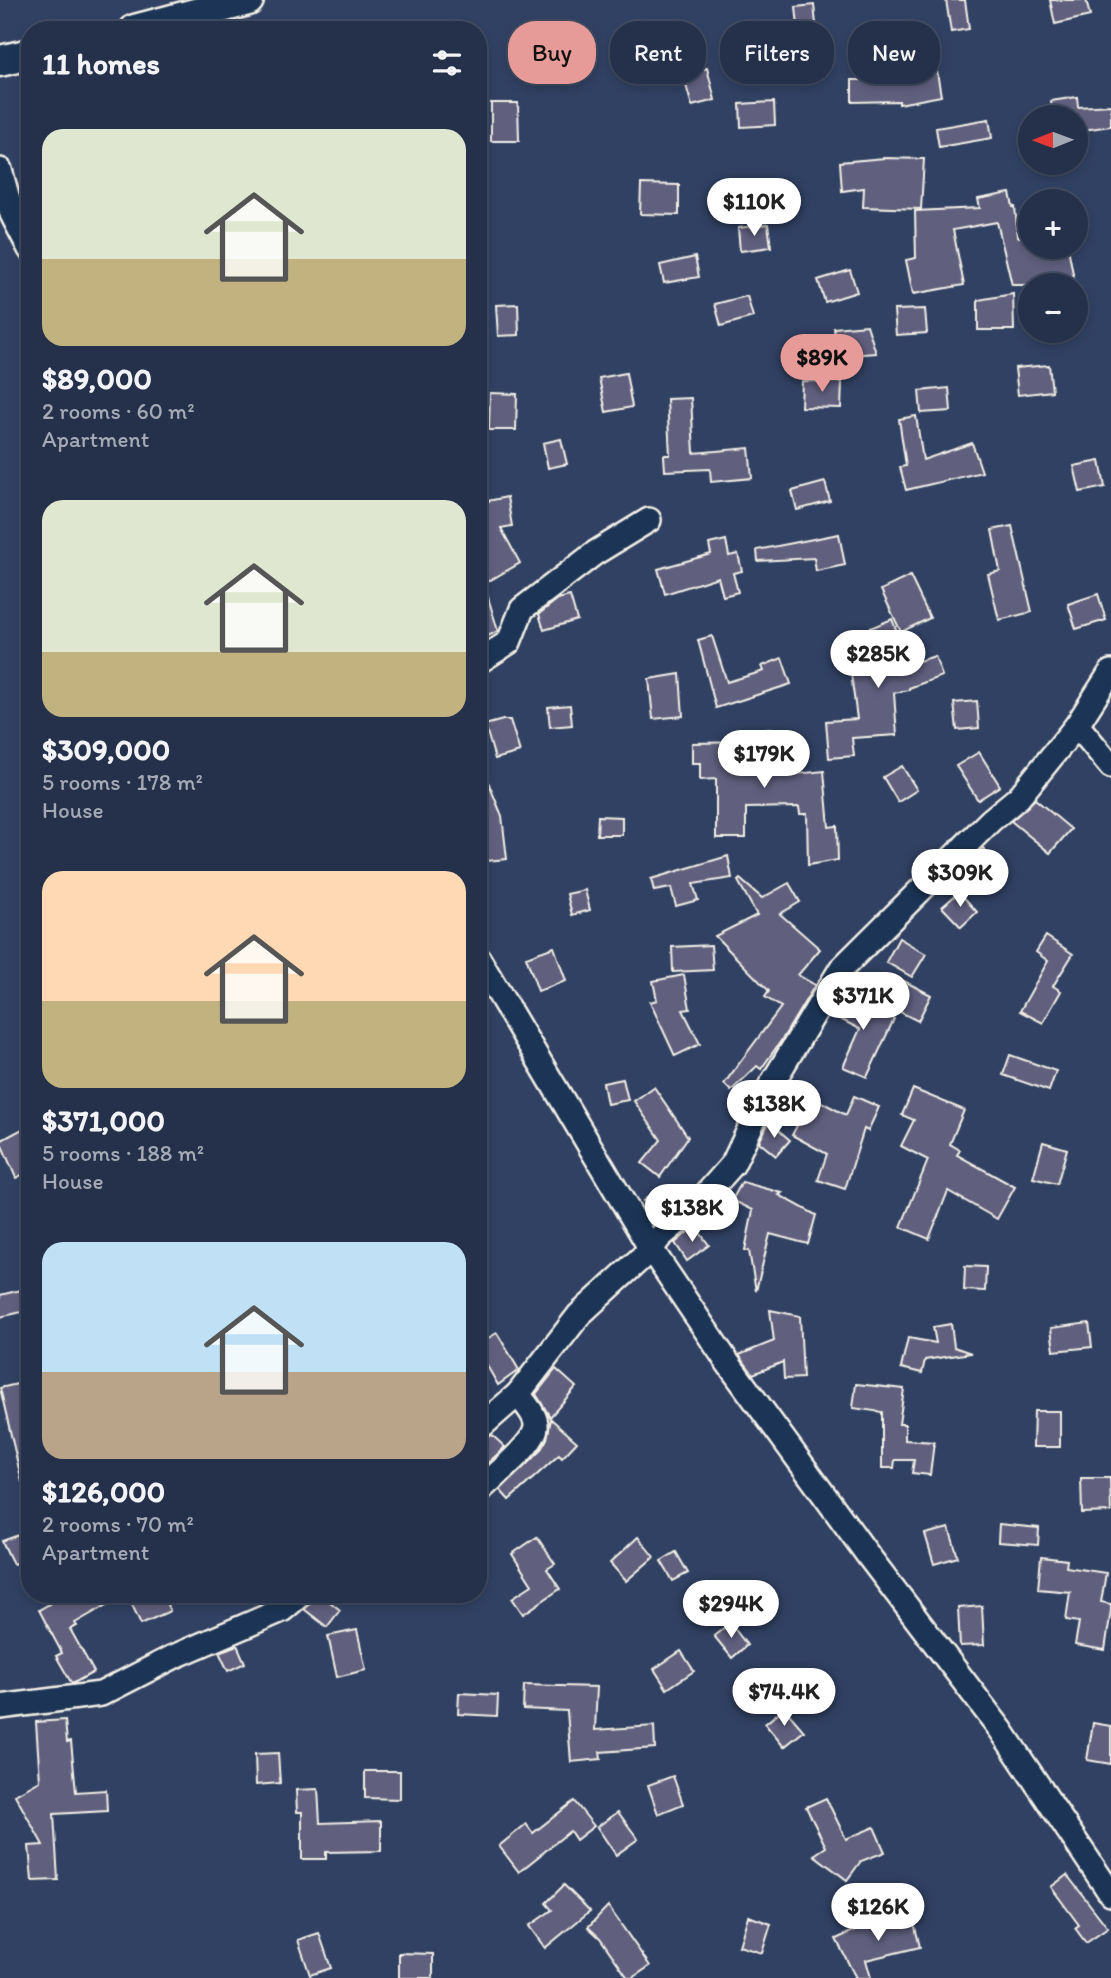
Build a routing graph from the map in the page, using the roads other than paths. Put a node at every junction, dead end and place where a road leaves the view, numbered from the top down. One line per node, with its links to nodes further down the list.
1 (248, 0): 2 (street)
2 (169, 21)
3 (21, 56): 4 (street)
4 (0, 61)
5 (0, 170): 6 (street)
6 (21, 232)
7 (649, 520): 8 (street)
8 (487, 656)
9 (1111, 672): 10 (street)
10 (1077, 725): 11 (street); 13 (street)
11 (1111, 766)
12 (487, 973): 13 (street)
13 (651, 1249): 14 (street); 19 (street)
14 (518, 1394): 15 (street); 16 (street)
15 (487, 1421)
16 (487, 1483)
17 (290, 1603): 18 (street)
18 (0, 1707)
19 (1111, 1894)

